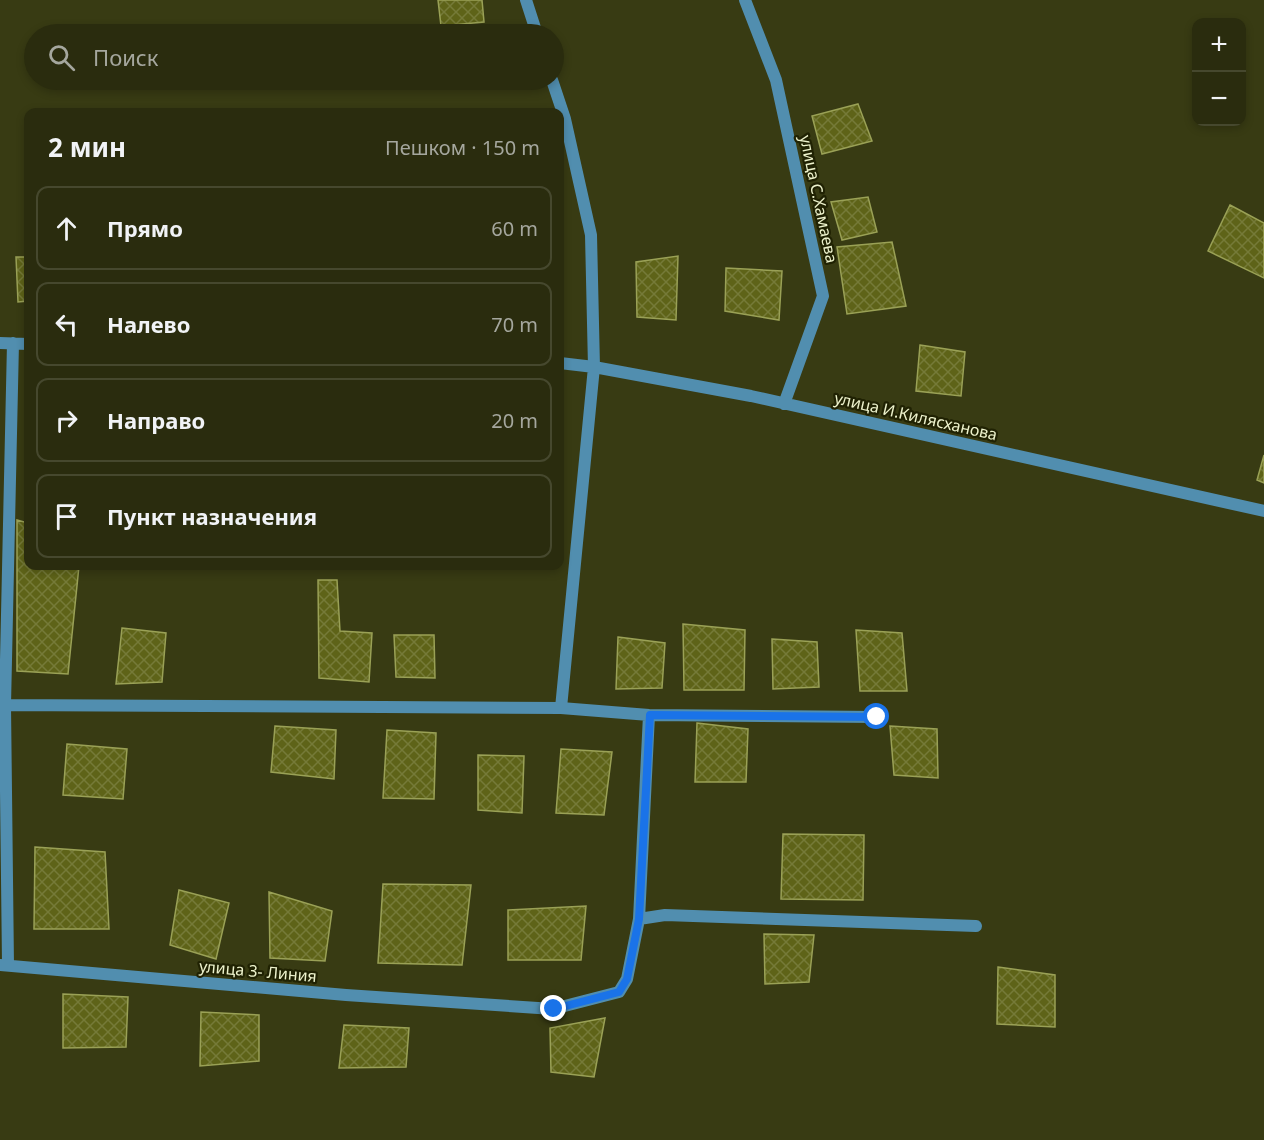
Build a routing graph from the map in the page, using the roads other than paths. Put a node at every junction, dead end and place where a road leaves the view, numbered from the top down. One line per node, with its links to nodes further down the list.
1 (526, 0): 3 (street)
2 (746, 0): 11 (street, улица С.Хамаева)
3 (534, 24)
4 (555, 90): 5 (street)
5 (561, 108)
6 (564, 116): 10 (street)
7 (6, 343): 8 (street); 13 (street)
8 (24, 344)
9 (564, 363): 10 (street, улица И.Килясханова)
10 (594, 367): 11 (street, улица И.Килясханова); 14 (street)
11 (784, 404): 12 (street, улица И.Килясханова)
12 (1264, 511)
13 (2, 705): 14 (street); 19 (street)
14 (561, 708): 15 (street)
15 (650, 715): 16 (street); 17 (street)
16 (877, 717)
17 (639, 919): 18 (street); 19 (street, улица 3- Линия)
18 (976, 926)
19 (4, 964)

